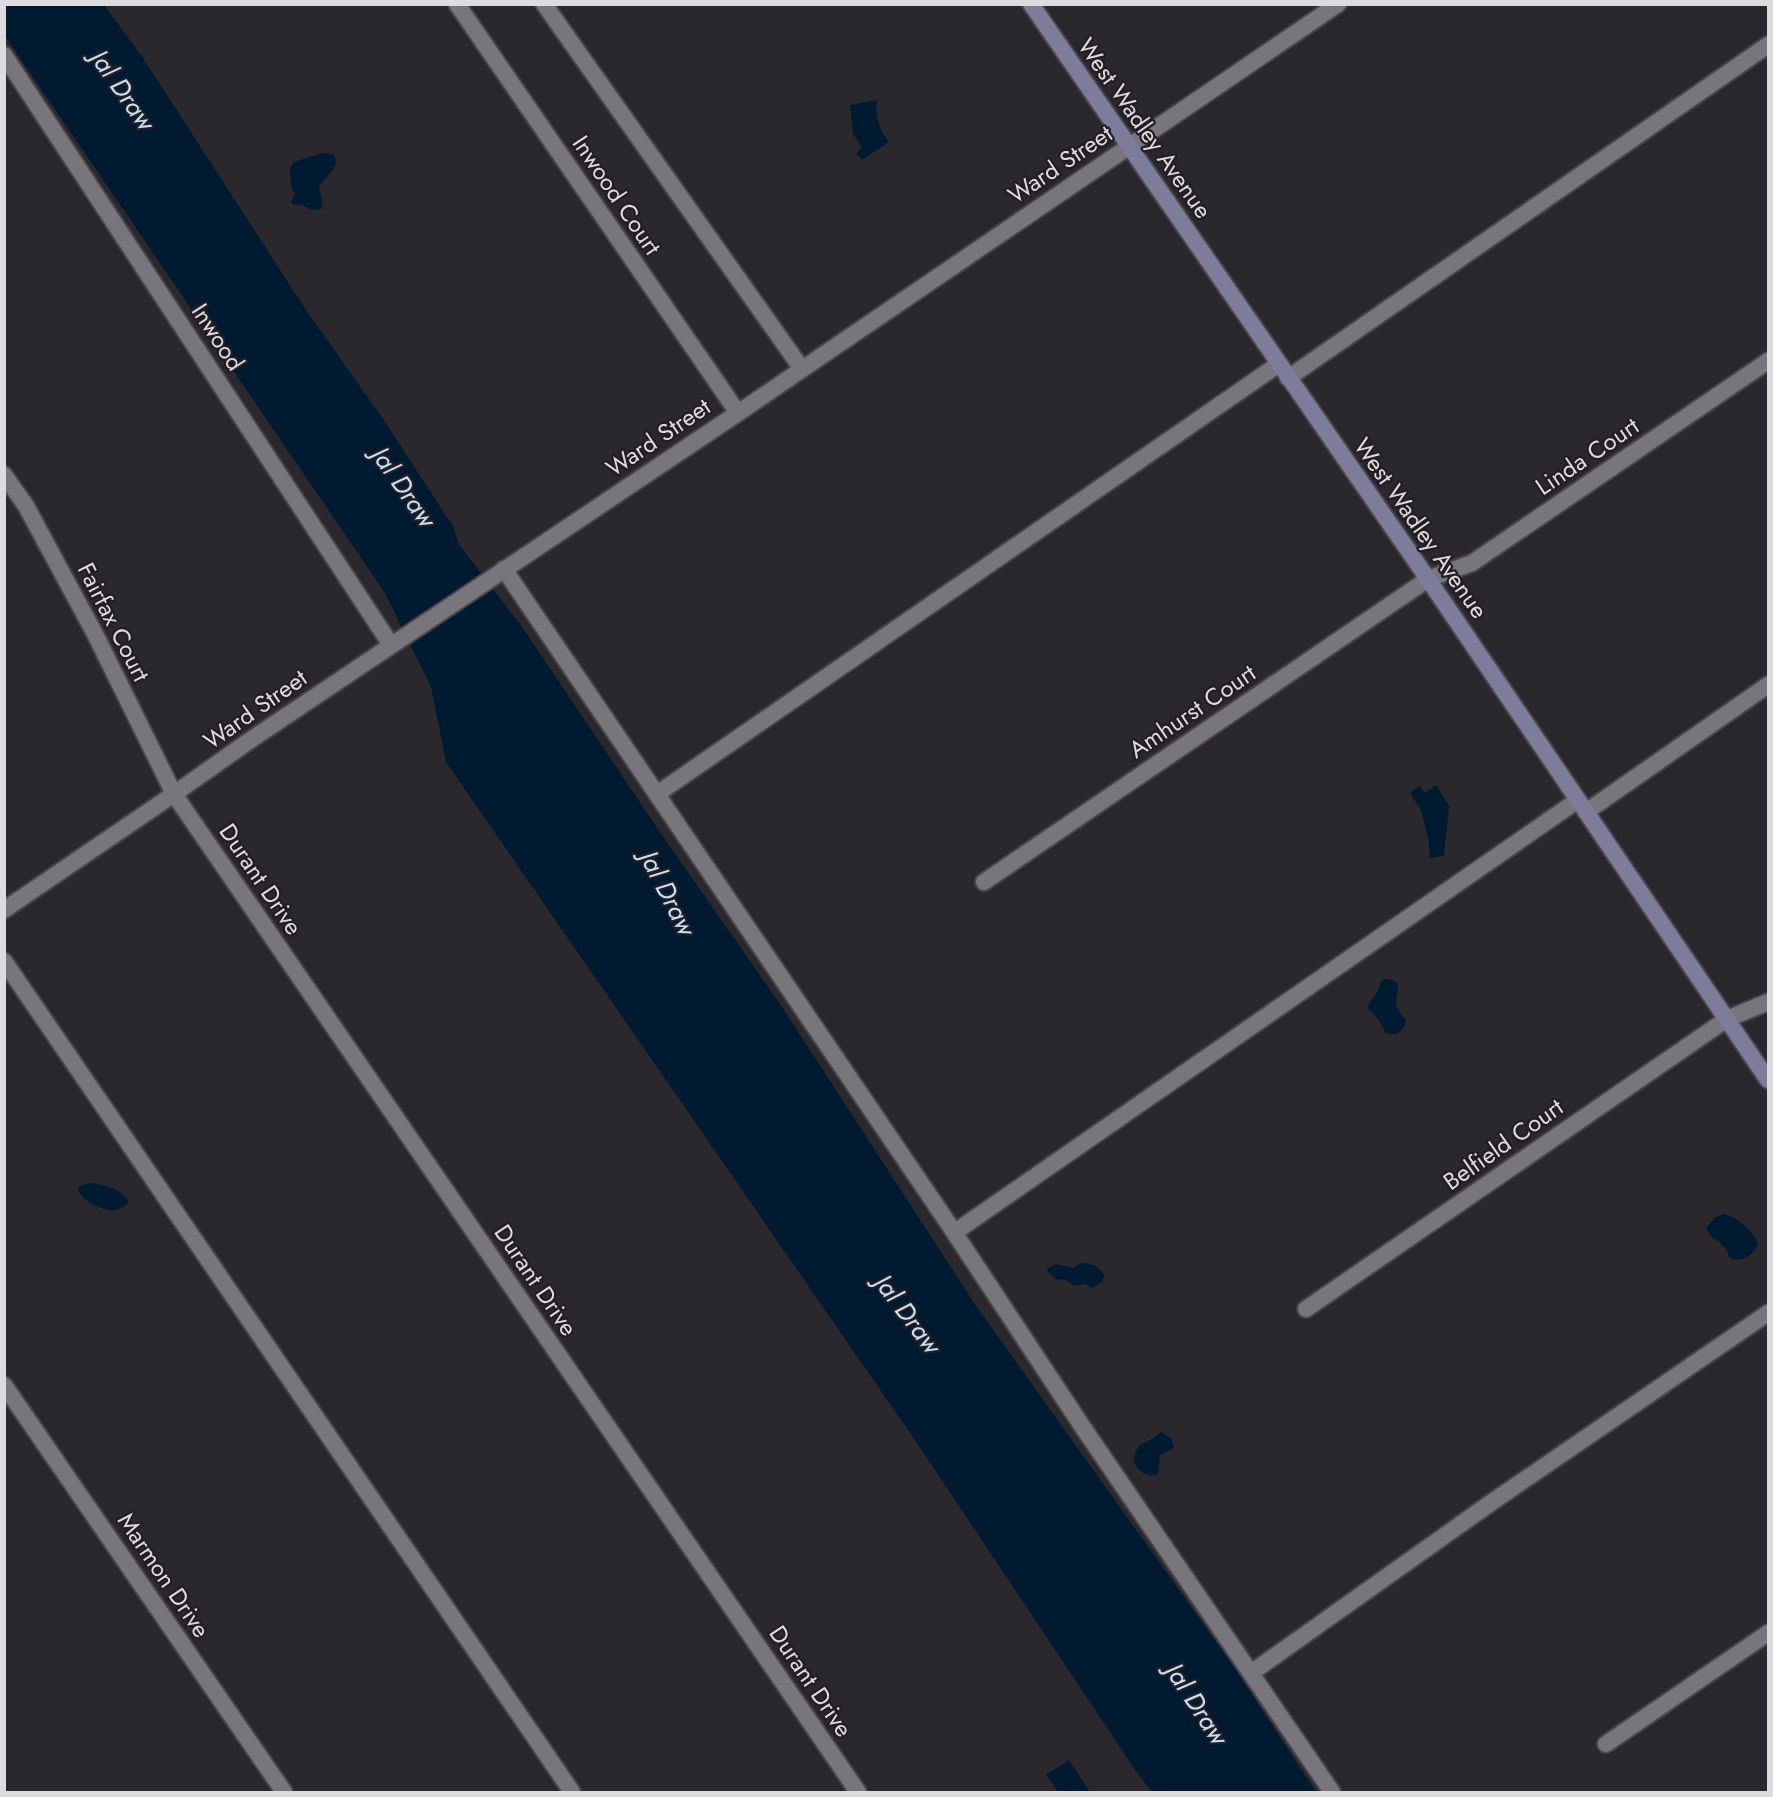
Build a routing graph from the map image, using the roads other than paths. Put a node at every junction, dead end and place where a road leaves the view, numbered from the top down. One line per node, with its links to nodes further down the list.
1 (457, 4): 11 (street, Inwood Court)
2 (544, 4): 9 (street, Inwood Court)
3 (1031, 4): 7 (main road, West Wadley Avenue)
4 (1338, 4): 7 (street, Ward Street)
5 (1768, 45): 10 (street)
6 (4, 55): 15 (street, Inwood)
7 (1128, 147): 9 (street, Ward Street); 10 (main road, West Wadley Avenue)
8 (1768, 361): 14 (street, Linda Court)
9 (802, 369): 11 (street, Ward Street)
10 (1283, 371): 14 (main road, West Wadley Avenue); 17 (street)
11 (738, 413): 13 (street, Ward Street)
12 (4, 475): 18 (street, Fairfax Court)
13 (497, 574): 15 (street, Ward Street); 17 (street)
14 (1428, 579): 19 (main road, West Wadley Avenue); 20 (street, Amhurst Court)
15 (391, 645): 18 (street, Ward Street)
16 (1768, 685): 19 (street)
17 (657, 794): 26 (street)
18 (174, 795): 21 (street, Ward Street); 35 (street, Durant Drive)
19 (1582, 806): 24 (main road, West Wadley Avenue); 26 (street)
20 (984, 882)
21 (4, 910)
22 (4, 961): 34 (street)
23 (1768, 1002): 24 (street, Belfield Court)
24 (1727, 1019): 25 (main road, West Wadley Avenue); 27 (street, Belfield Court)
25 (1768, 1080)
26 (955, 1232): 31 (street)
27 (1306, 1309)
28 (1768, 1313): 31 (street)
29 (4, 1384): 33 (street, Marmon Drive)
30 (1768, 1633): 32 (street)
31 (1251, 1673): 36 (street)
32 (1606, 1744)
33 (284, 1792)
34 (572, 1792)
35 (858, 1792)
36 (1332, 1792)

